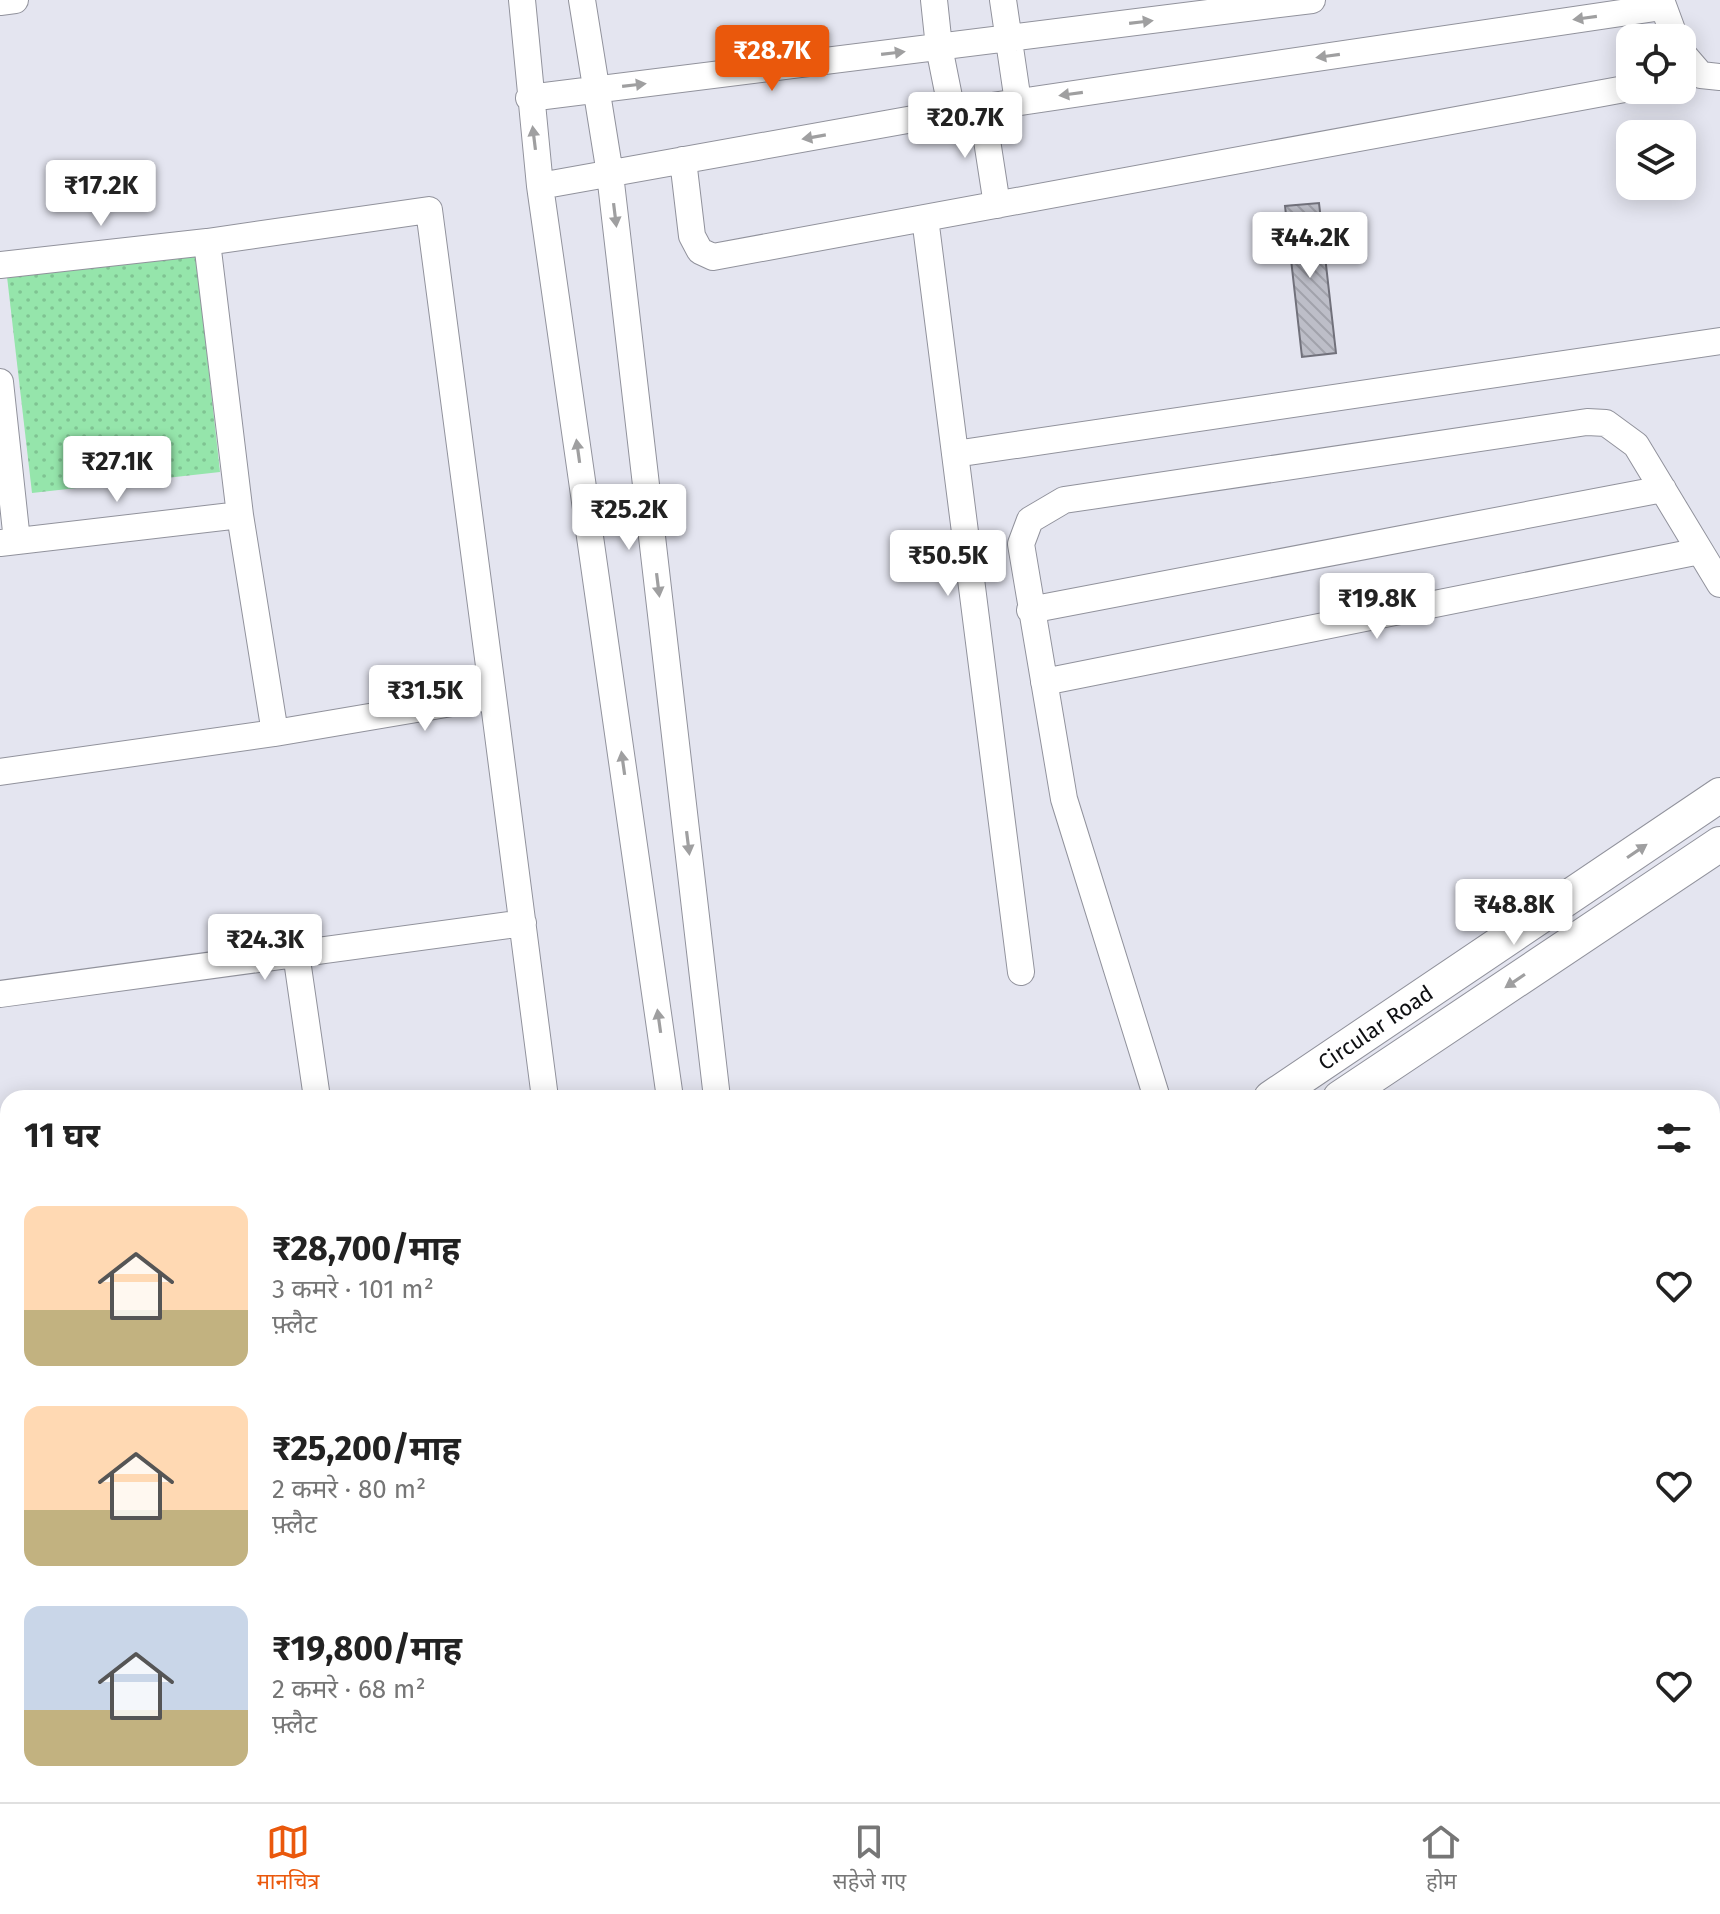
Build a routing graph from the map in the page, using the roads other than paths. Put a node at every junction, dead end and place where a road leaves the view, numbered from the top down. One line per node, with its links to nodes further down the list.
1 (15, 0): 7 (street)
2 (522, 0): 14 (street)
3 (582, 0): 12 (street)
4 (934, 0): 11 (street)
5 (1003, 0): 10 (street)
6 (1312, 0): 10 (street, one-way to 6)
7 (0, 2)
8 (1660, 2): 9 (street); 15 (street, one-way to 15)
9 (1669, 24)
10 (1008, 38): 11 (street); 15 (street)
11 (939, 47): 12 (street, one-way to 11); 17 (street)
12 (594, 90): 14 (street); 19 (street)
13 (1616, 91): 21 (street)
14 (529, 98): 20 (street, one-way to 14)
15 (1018, 102): 16 (street)
16 (982, 108): 17 (street); 21 (street)
17 (952, 112): 18 (street, one-way to 18)
18 (683, 160): 19 (street); 22 (street)
19 (610, 174): 20 (street); 47 (street, one-way to 47)
20 (540, 186): 46 (street, one-way to 20)
21 (997, 205): 22 (street)
22 (925, 218): 27 (street)
23 (207, 242): 24 (street); 29 (street); 35 (street)
24 (0, 265)
25 (1720, 341): 27 (street)
26 (0, 382): 30 (street)
27 (955, 454): 42 (street)
28 (1663, 489): 31 (street); 33 (street); 33 (street)
29 (240, 515): 30 (street); 36 (street)
30 (9, 542)
31 (1700, 551): 32 (street); 34 (street)
32 (1720, 584)
33 (1030, 610): 34 (street)
34 (1044, 682): 48 (street)
35 (493, 696): 36 (street); 40 (street)
36 (275, 733): 37 (street)
37 (0, 772)
38 (1720, 795): 49 (street, Circular Road, one-way to 38)
39 (1720, 844): 50 (street, Circular Road, one-way to 50)
40 (523, 923): 41 (street); 45 (street)
41 (296, 953): 43 (street); 44 (street)
42 (1021, 972)
43 (0, 994)
44 (316, 1090)
45 (544, 1090)
46 (669, 1090)
47 (716, 1090)
48 (1155, 1090)
49 (1283, 1090)
50 (1352, 1090)

